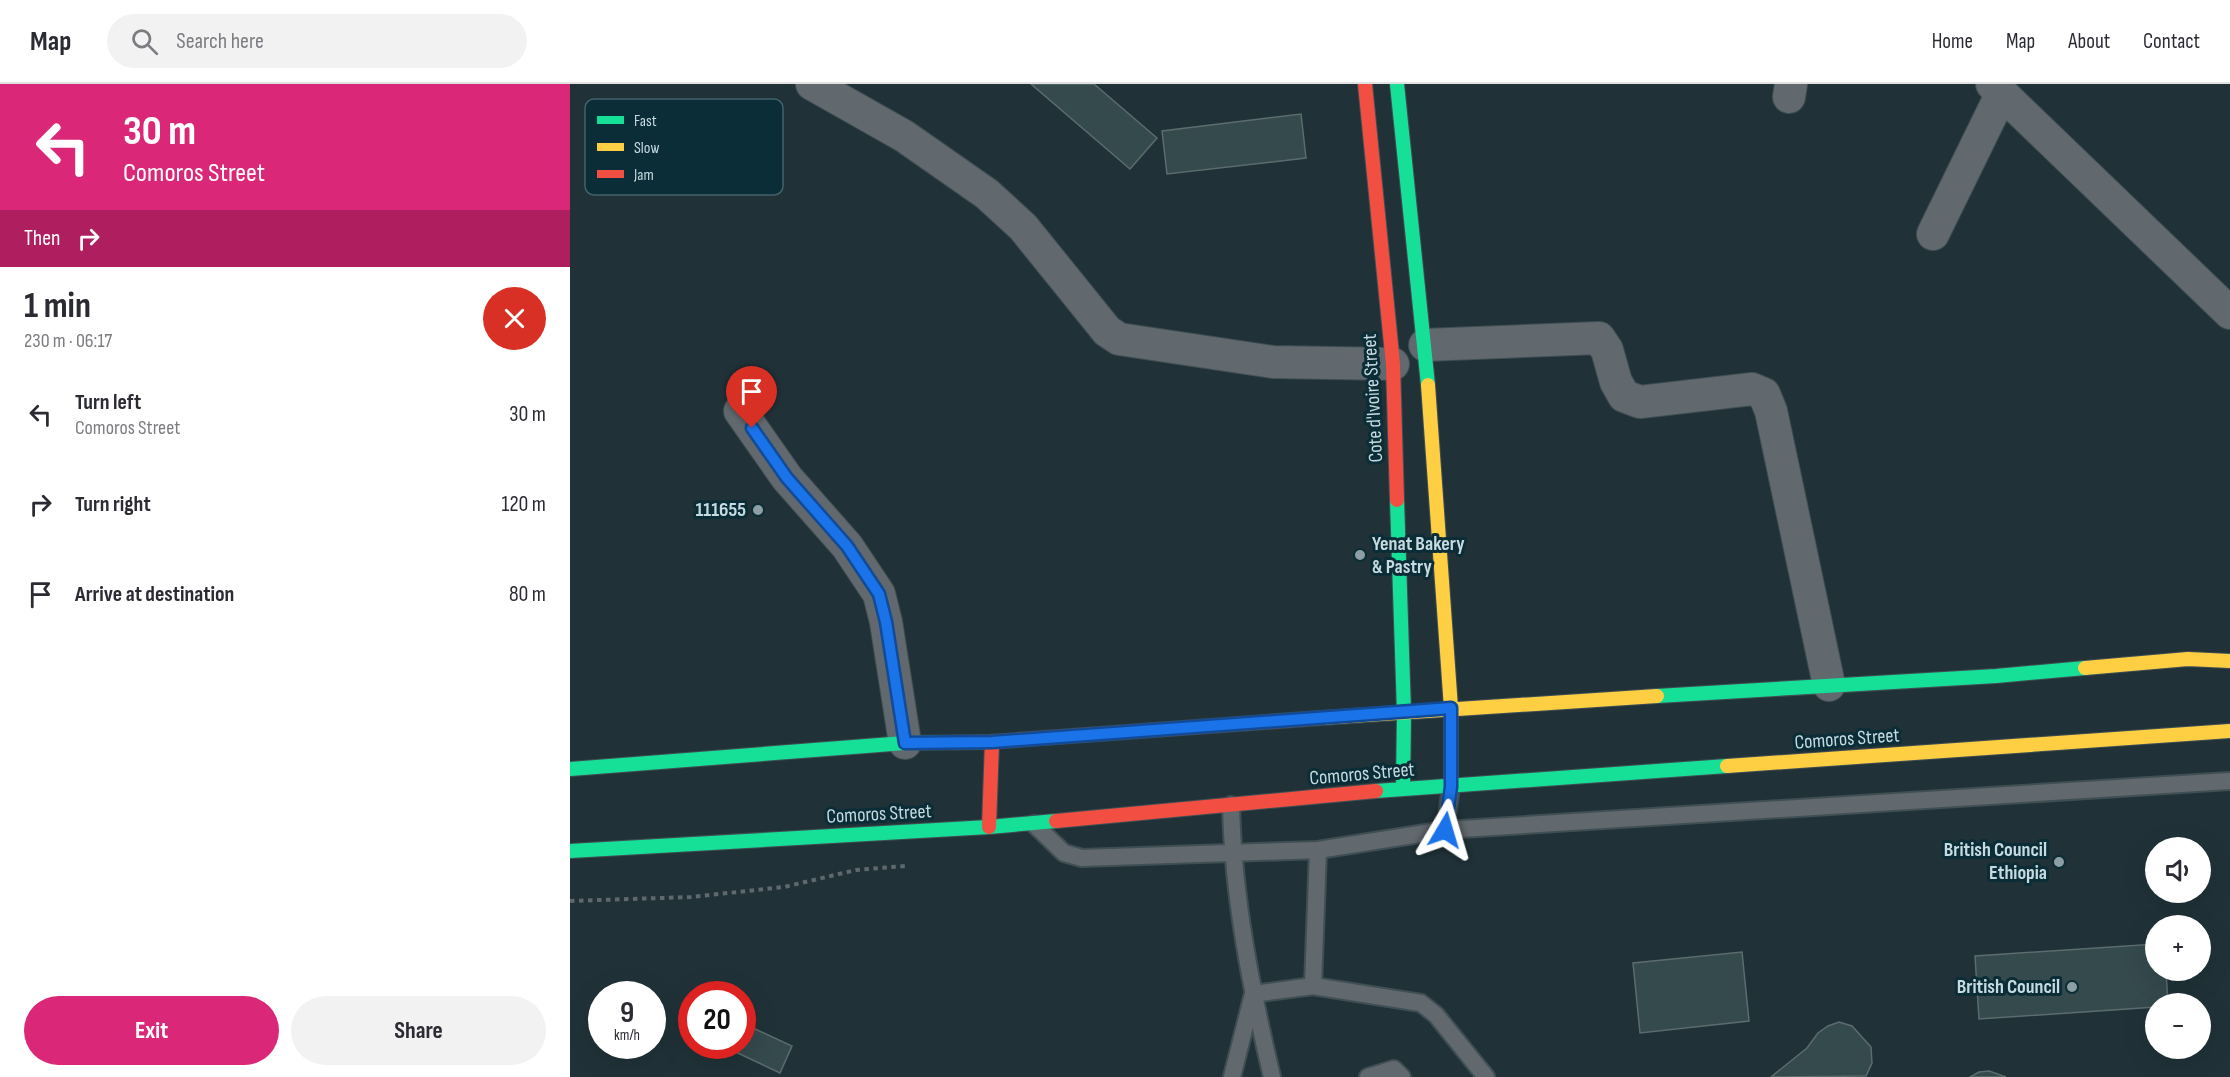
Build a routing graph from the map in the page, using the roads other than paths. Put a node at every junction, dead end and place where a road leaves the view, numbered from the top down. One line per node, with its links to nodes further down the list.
1 (812, 84): 8 (street)
2 (1365, 84): 8 (main road, Cote d'Ivoire Street)
3 (1397, 84): 7 (main road)
4 (1997, 88): 5 (street); 6 (street)
5 (1933, 234)
6 (2230, 314)
7 (1425, 345): 13 (street); 14 (main road)
8 (1393, 364): 15 (main road, Cote d'Ivoire Street)
9 (740, 411): 18 (street)
10 (2230, 648): 11 (main road)
11 (2188, 659): 12 (main road); 13 (main road)
12 (2230, 662)
13 (1829, 686): 14 (main road)
14 (1451, 708): 15 (main road); 21 (main road)
15 (1404, 712): 17 (main road); 22 (main road, Cote d'Ivoire Street)
16 (2230, 731): 21 (main road, Comoros Street)
17 (992, 742): 18 (main road); 25 (main road)
18 (905, 743): 19 (main road)
19 (570, 770)
20 (2230, 781): 26 (lane)
21 (1451, 787): 22 (main road, Comoros Street); 26 (lane)
22 (1403, 789): 23 (main road, Comoros Street)
23 (1231, 805): 24 (main road, Comoros Street); 29 (lane)
24 (1033, 823): 25 (main road, Comoros Street); 29 (lane)
25 (989, 827): 28 (main road, Comoros Street)
26 (1445, 830): 27 (lane)
27 (1318, 850): 29 (lane); 30 (lane)
28 (570, 851)
29 (1232, 853): 31 (lane)
30 (1313, 986): 31 (lane); 36 (lane)
31 (1253, 994): 32 (lane); 33 (lane)
32 (1232, 1077)
33 (1272, 1077)
34 (1368, 1077): 35 (lane)
35 (1402, 1077)
36 (1486, 1077)

